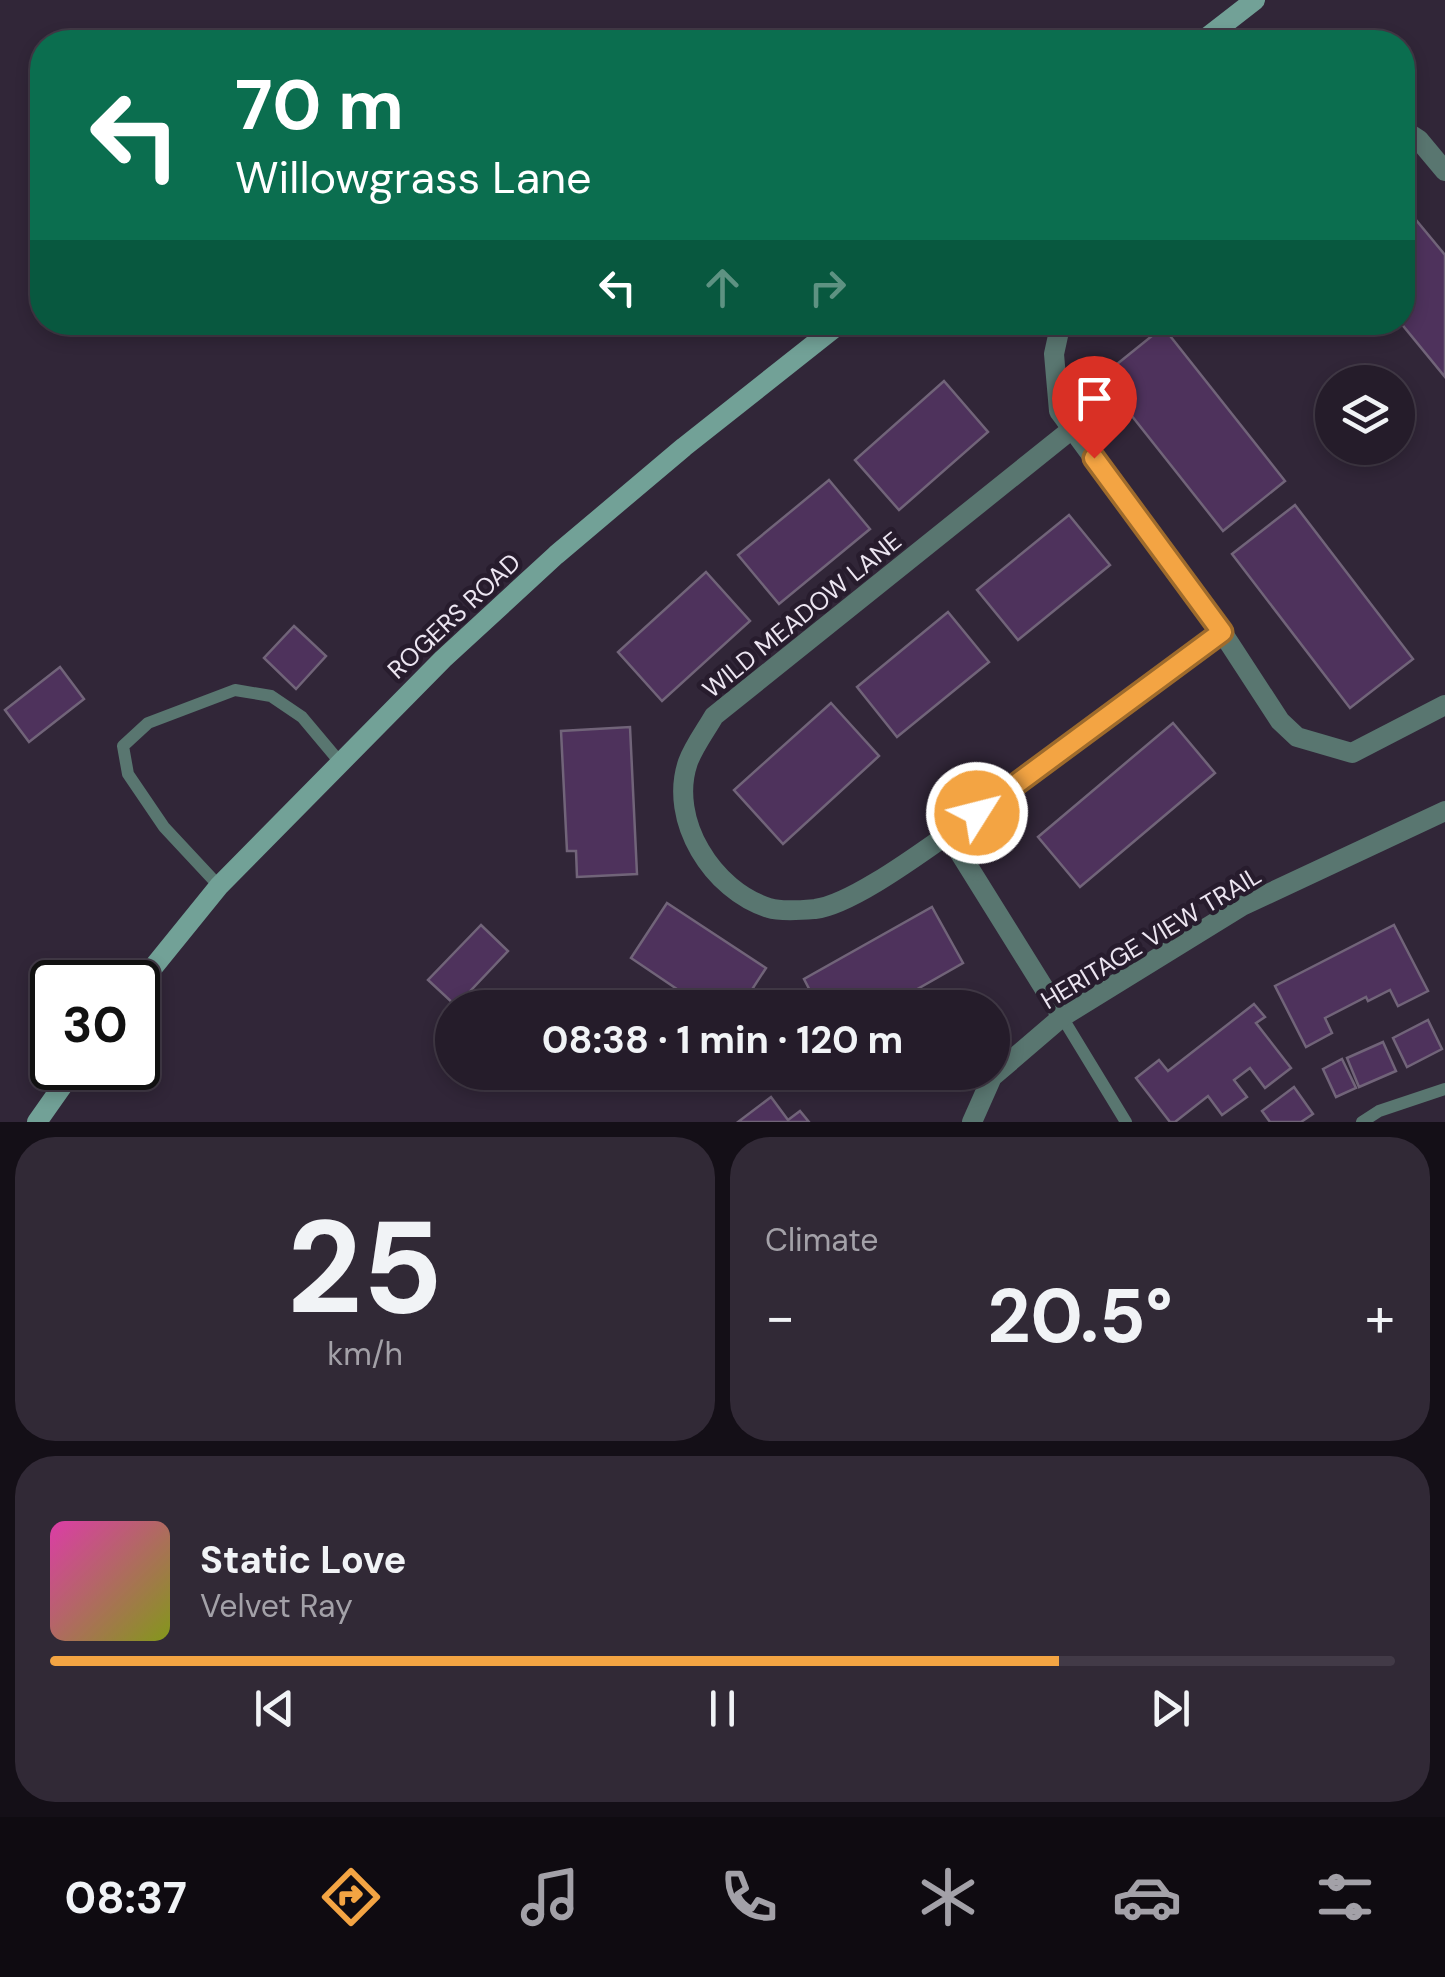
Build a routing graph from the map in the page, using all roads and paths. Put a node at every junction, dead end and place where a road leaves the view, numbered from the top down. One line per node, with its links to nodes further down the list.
1 (1255, 0): 2 (main road)
2 (1216, 30)
3 (1415, 137): 4 (street)
4 (1445, 170)
5 (825, 335): 10 (main road, ROGERS ROAD)
6 (1058, 335): 7 (street)
7 (1072, 429): 8 (street); 12 (street, WILD MEADOW LANE)
8 (1222, 632): 9 (street); 12 (street, WILD MEADOW LANE)
9 (1445, 704)
10 (339, 761): 13 (main road, ROGERS ROAD); 13 (lane)
11 (1445, 811): 15 (street, HERITAGE VIEW TRAIL)
12 (948, 834): 15 (street)
13 (219, 886): 14 (main road, ROGERS ROAD)
14 (159, 960)
15 (1062, 1017): 19 (street, HERITAGE VIEW TRAIL); 20 (lane)
16 (1445, 1088): 21 (lane)
17 (60, 1090): 18 (main road)
18 (37, 1122)
19 (972, 1122)
20 (1126, 1122)
21 (1362, 1122)

